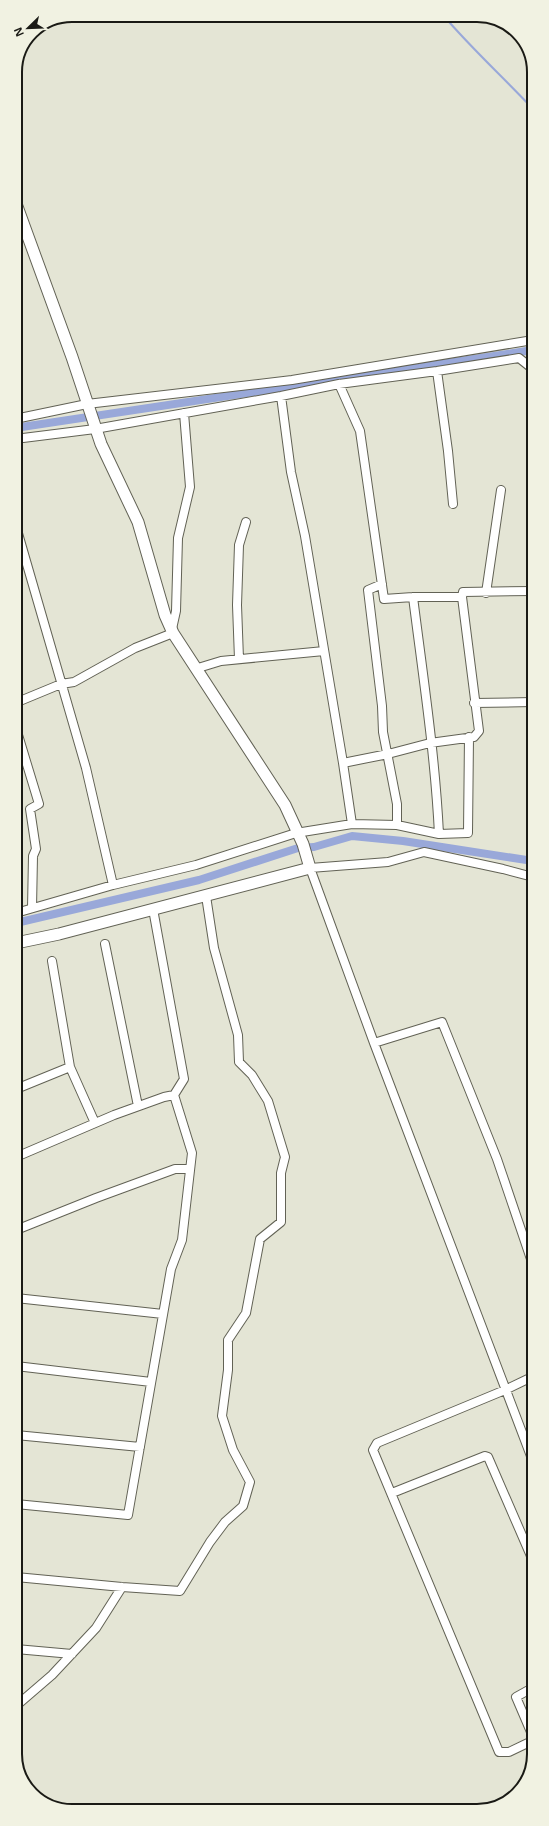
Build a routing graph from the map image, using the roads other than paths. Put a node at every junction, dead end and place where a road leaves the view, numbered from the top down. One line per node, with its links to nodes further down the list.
1 (22, 220): 7 (street)
2 (527, 341): 7 (street)
3 (527, 364): 4 (street)
4 (437, 371): 5 (street); 13 (street)
5 (339, 384): 6 (street); 16 (street)
6 (281, 396): 8 (street); 22 (street)
7 (89, 408): 9 (street); 10 (street)
8 (184, 413): 10 (street); 21 (street)
9 (22, 418)
10 (94, 427): 11 (street); 21 (street)
11 (22, 438)
12 (501, 490): 18 (street)
13 (453, 504)
14 (246, 522): 23 (street)
15 (22, 548): 25 (street)
16 (382, 584): 19 (street); 32 (street)
17 (527, 591): 18 (street)
18 (486, 593): 20 (street)
19 (413, 597): 20 (street); 30 (street)
20 (462, 597): 28 (street)
21 (172, 631): 24 (street); 25 (street)
22 (324, 651): 23 (street); 33 (street)
23 (239, 659): 24 (street)
24 (198, 668): 36 (street)
25 (61, 684): 26 (street); 40 (street)
26 (22, 700)
27 (527, 702): 28 (street)
28 (474, 703): 29 (street)
29 (469, 738): 30 (street); 37 (street)
30 (430, 743): 32 (street); 37 (street)
31 (22, 751): 42 (street)
32 (388, 754): 33 (street); 35 (street)
33 (343, 763): 34 (street)
34 (352, 824): 35 (street); 36 (street)
35 (397, 825): 37 (street)
36 (296, 833): 38 (street); 40 (street)
37 (439, 834)
38 (309, 864): 39 (street); 41 (street); 48 (street)
39 (527, 875)
40 (113, 885): 42 (street)
41 (206, 896): 43 (street); 71 (street)
42 (32, 908): 44 (street)
43 (153, 909): 45 (street); 51 (street)
44 (22, 910)
45 (22, 942)
46 (105, 944): 52 (street)
47 (52, 961): 49 (street)
48 (374, 1043): 57 (street); 63 (street)
49 (70, 1067): 50 (street); 53 (street)
50 (22, 1087)
51 (174, 1095): 52 (street); 55 (street)
52 (138, 1106): 53 (street)
53 (95, 1123): 54 (street)
54 (22, 1154)
55 (190, 1169): 56 (street); 59 (street)
56 (22, 1228)
57 (527, 1247)
58 (22, 1299): 59 (street)
59 (163, 1314): 62 (street)
60 (22, 1367): 62 (street)
61 (527, 1379): 63 (street)
62 (151, 1382): 66 (street)
63 (505, 1390): 65 (street); 67 (street)
64 (22, 1436): 66 (street)
65 (527, 1446)
66 (140, 1447): 68 (street)
67 (392, 1493): 69 (street); 77 (street)
68 (22, 1505)
69 (527, 1547)
70 (22, 1578): 71 (street)
71 (122, 1587): 73 (street)
72 (22, 1650): 73 (street)
73 (72, 1654): 75 (street)
74 (527, 1692): 76 (street)
75 (22, 1701)
76 (527, 1723)
77 (527, 1743)

